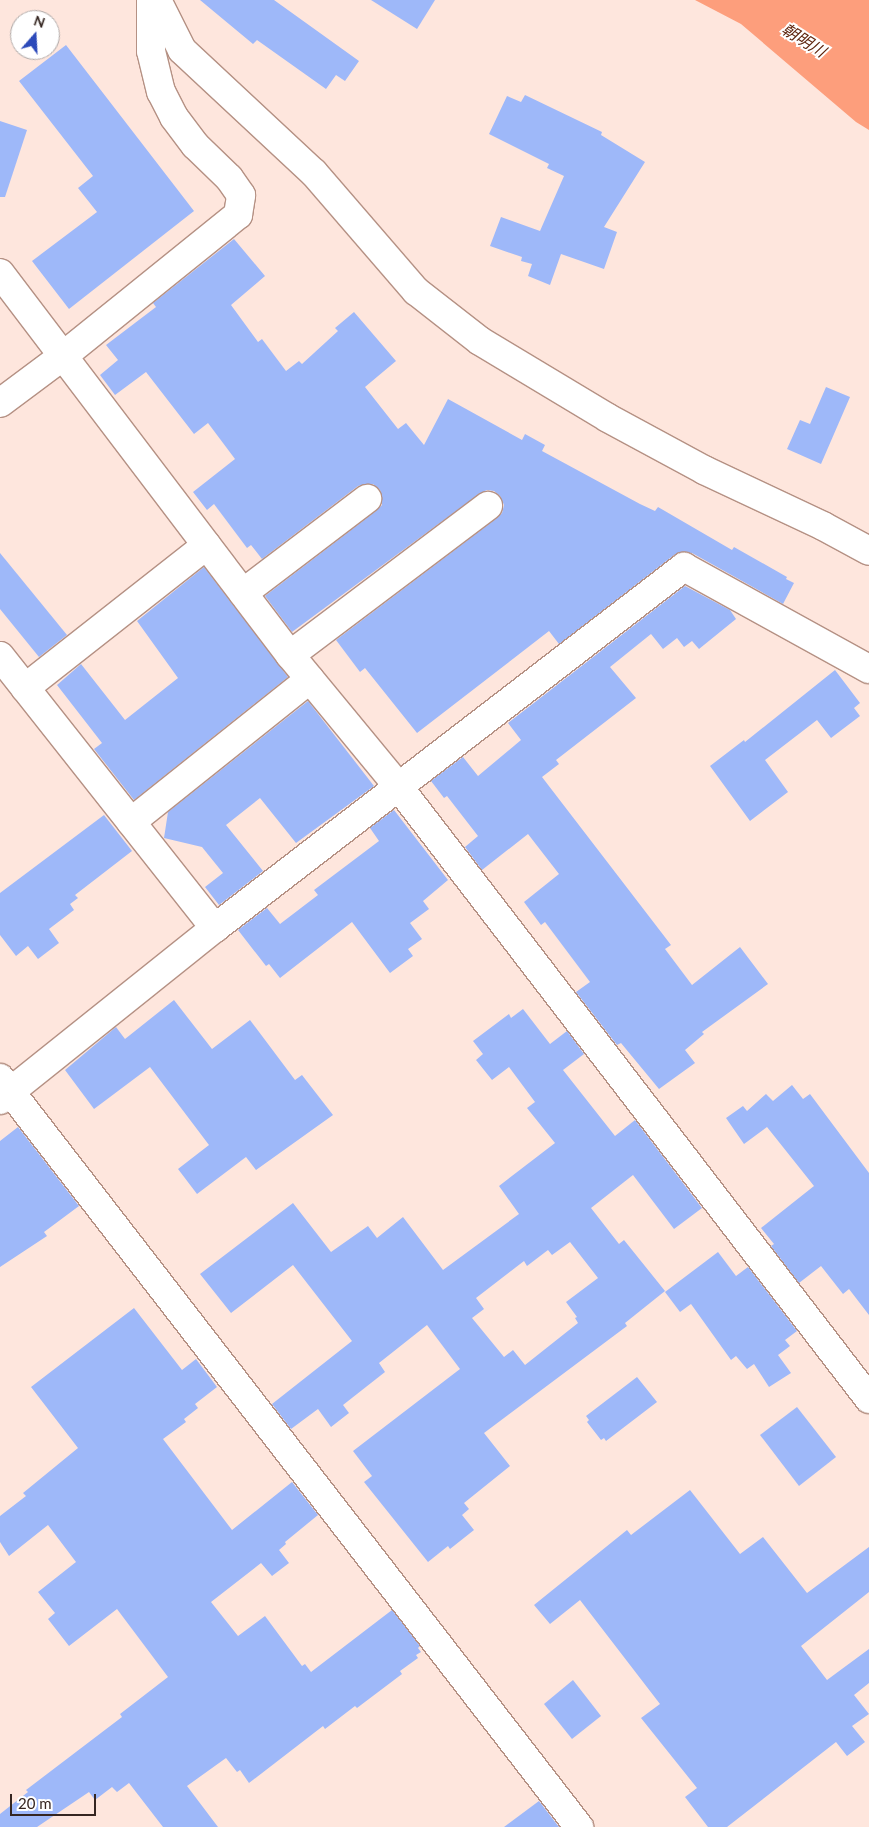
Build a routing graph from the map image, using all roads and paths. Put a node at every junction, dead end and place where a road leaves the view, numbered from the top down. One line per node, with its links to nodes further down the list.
1 (151, 0): 4 (street)
2 (157, 0): 9 (street)
3 (0, 273): 4 (street)
4 (63, 356): 5 (street); 8 (street)
5 (0, 403)
6 (367, 499): 10 (street)
7 (488, 506): 11 (street)
8 (207, 545): 10 (street); 15 (street)
9 (869, 551)
10 (244, 594): 11 (street)
11 (290, 655): 14 (street)
12 (0, 656): 15 (street)
13 (869, 669): 16 (street)
14 (310, 679): 16 (street); 17 (street)
15 (25, 688): 17 (street)
16 (398, 786): 18 (street); 20 (street)
17 (131, 822): 18 (street)
18 (215, 928): 19 (street)
19 (4, 1090): 21 (street)
20 (869, 1399)
21 (578, 1827)

